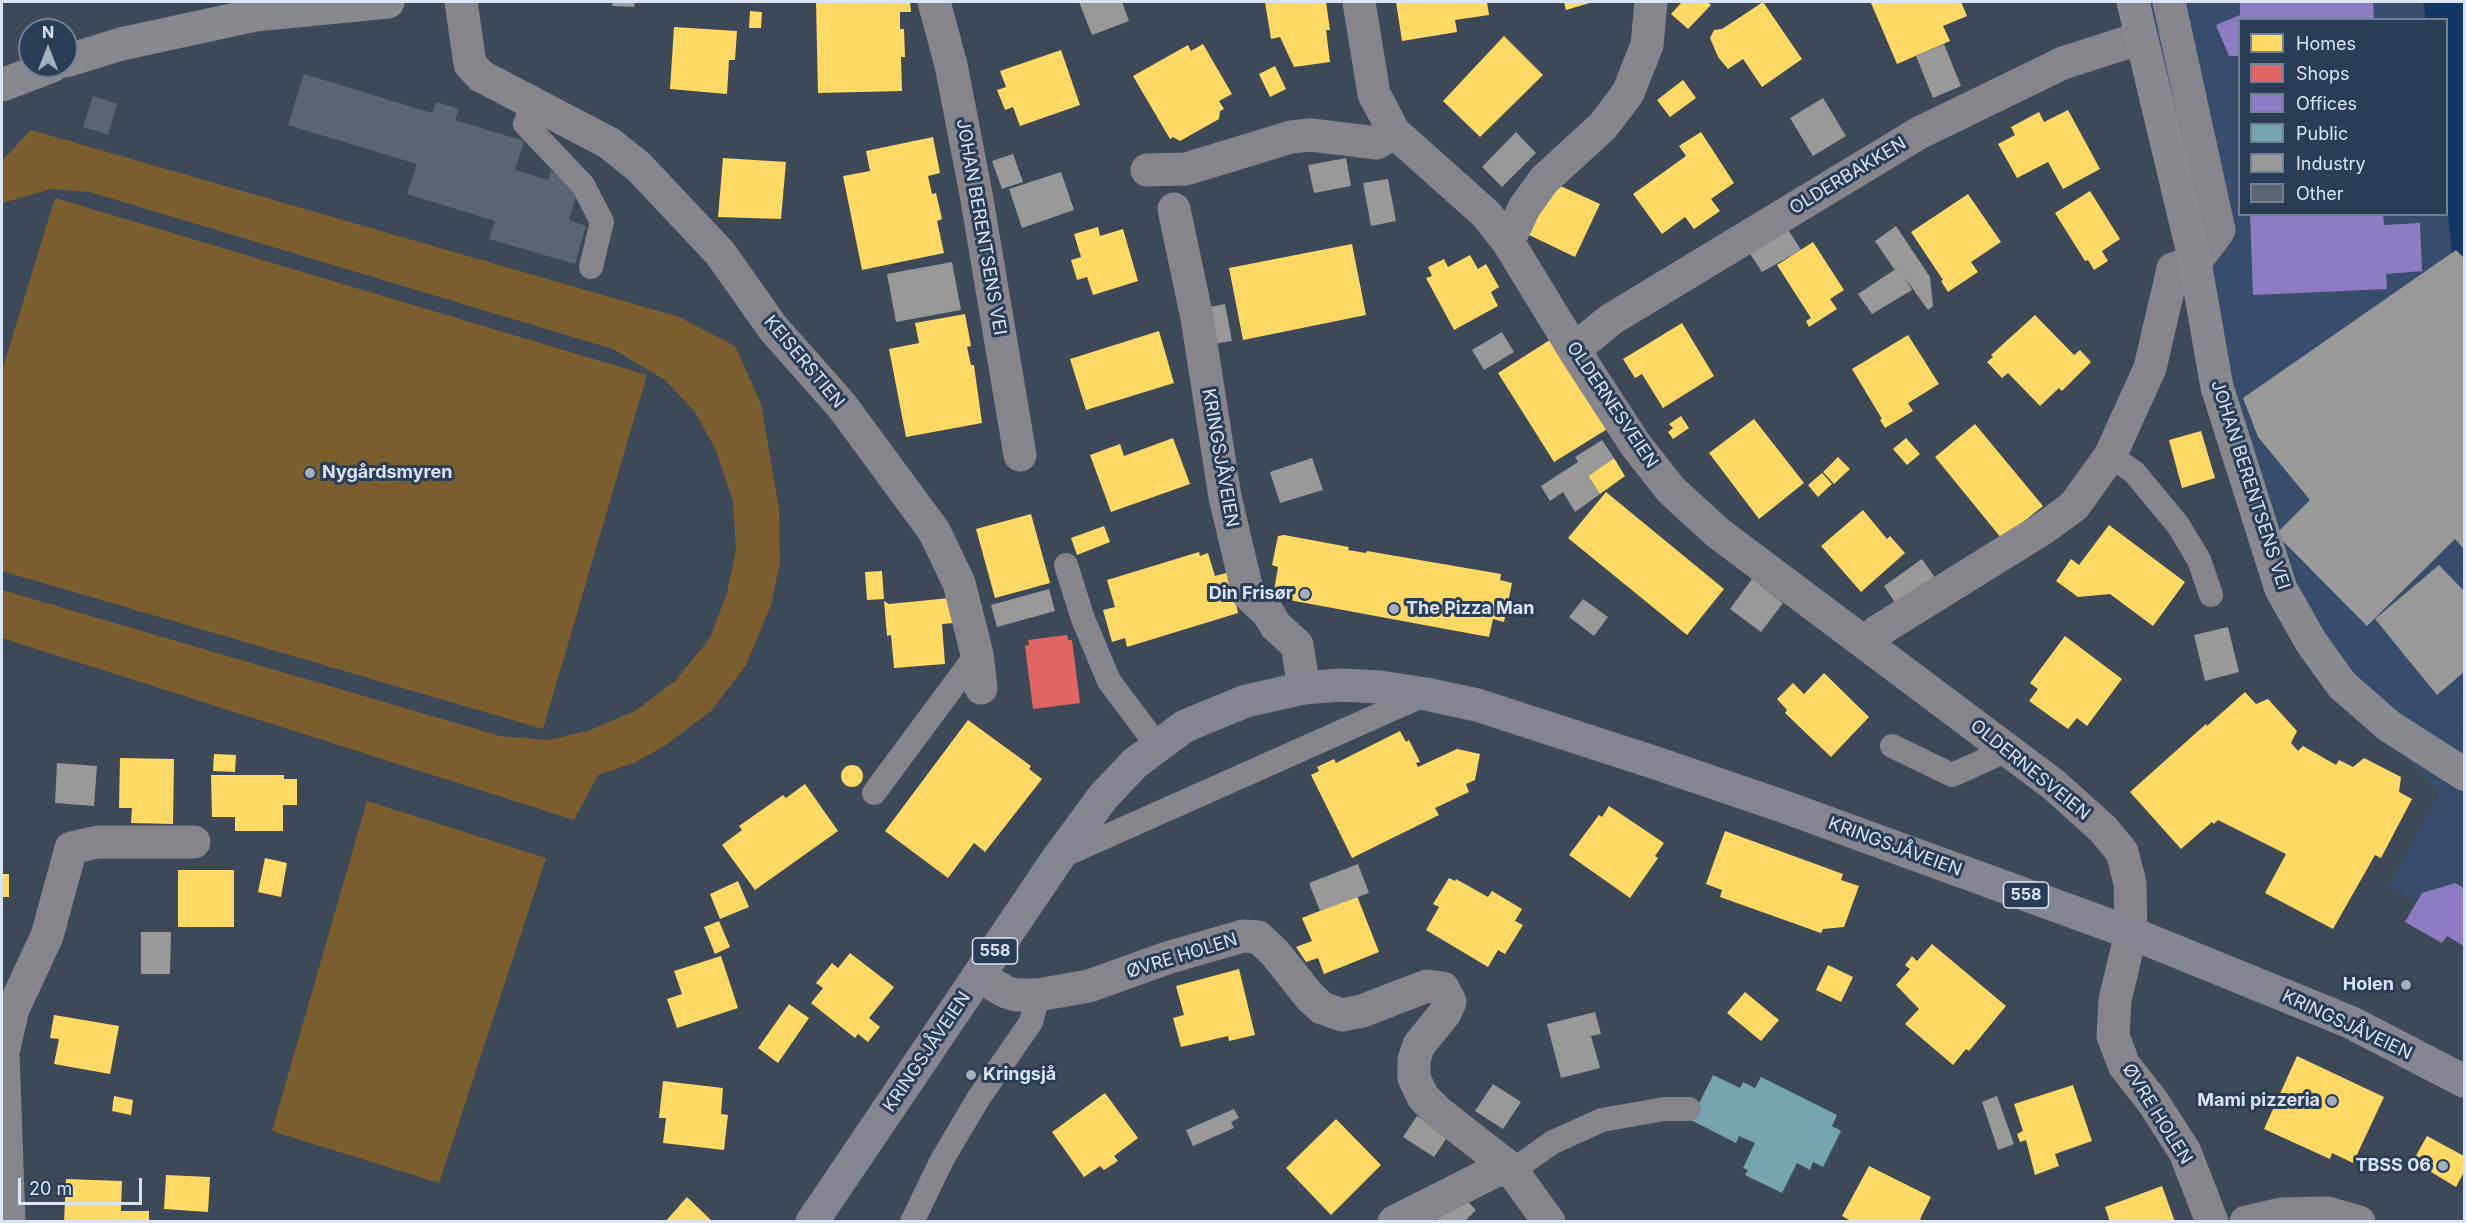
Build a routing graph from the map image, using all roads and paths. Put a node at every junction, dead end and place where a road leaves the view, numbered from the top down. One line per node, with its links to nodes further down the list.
1 (388, 2): 8 (street)
2 (461, 2): 13 (street, KEISERSTIEN)
3 (934, 2): 21 (street, JOHAN BERENTSENS VEI)
4 (1359, 2): 14 (street, OLDERNESVEIEN)
5 (1651, 2): 17 (street)
6 (2133, 2): 9 (street, JOHAN BERENTSENS VEI)
7 (2169, 2): 18 (street)
8 (253, 8): 10 (street)
9 (2141, 38): 18 (street, JOHAN BERENTSENS VEI); 20 (street, OLDERBAKKEN)
10 (78, 57)
11 (22, 78): 12 (street)
12 (2, 86)
13 (527, 95): 19 (lane); 26 (street, KEISERSTIEN)
14 (1394, 132): 15 (street); 17 (street, OLDERNESVEIEN)
15 (1146, 170)
16 (1174, 209): 28 (street, KRINGSJÅVEIEN)
17 (1508, 242): 20 (street, OLDERNESVEIEN)
18 (2195, 262): 22 (street); 33 (street, JOHAN BERENTSENS VEI)
19 (591, 267)
20 (1574, 350): 25 (street, OLDERNESVEIEN)
21 (1020, 455)
22 (2109, 456): 24 (lane); 25 (street)
23 (1066, 565): 30 (lane)
24 (2211, 595)
25 (1866, 644): 32 (street, OLDERNESVEIEN)
26 (977, 654): 27 (street, KEISERSTIEN); 34 (lane)
27 (981, 688)
28 (1304, 688): 29 (main road, KRINGSJÅVEIEN / 558); 30 (main road, KRINGSJÅVEIEN / 558)
29 (1426, 694): 36 (lane); 37 (main road, KRINGSJÅVEIEN / 558)
30 (1157, 745): 36 (main road, KRINGSJÅVEIEN / 558)
31 (1892, 746): 32 (lane)
32 (2008, 750): 37 (street, OLDERNESVEIEN)
33 (2464, 774)
34 (874, 793)
35 (194, 843): 43 (street)
36 (1058, 858): 38 (main road, KRINGSJÅVEIEN / 558)
37 (2131, 933): 40 (main road, KRINGSJÅVEIEN / 558); 48 (street, ØVRE HOLEN)
38 (978, 976): 39 (street, ØVRE HOLEN); 44 (main road, KRINGSJÅVEIEN / 558)
39 (1038, 995): 42 (street, ØVRE HOLEN); 45 (lane)
40 (2464, 1081)
41 (1689, 1108): 42 (lane)
42 (1510, 1168): 46 (street); 47 (street, ØVRE HOLEN)
43 (9, 1221)
44 (812, 1221)
45 (912, 1221)
46 (1394, 1221)
47 (1549, 1221)
48 (2212, 1221)
49 (2246, 1221): 50 (street)
50 (2359, 1221)

